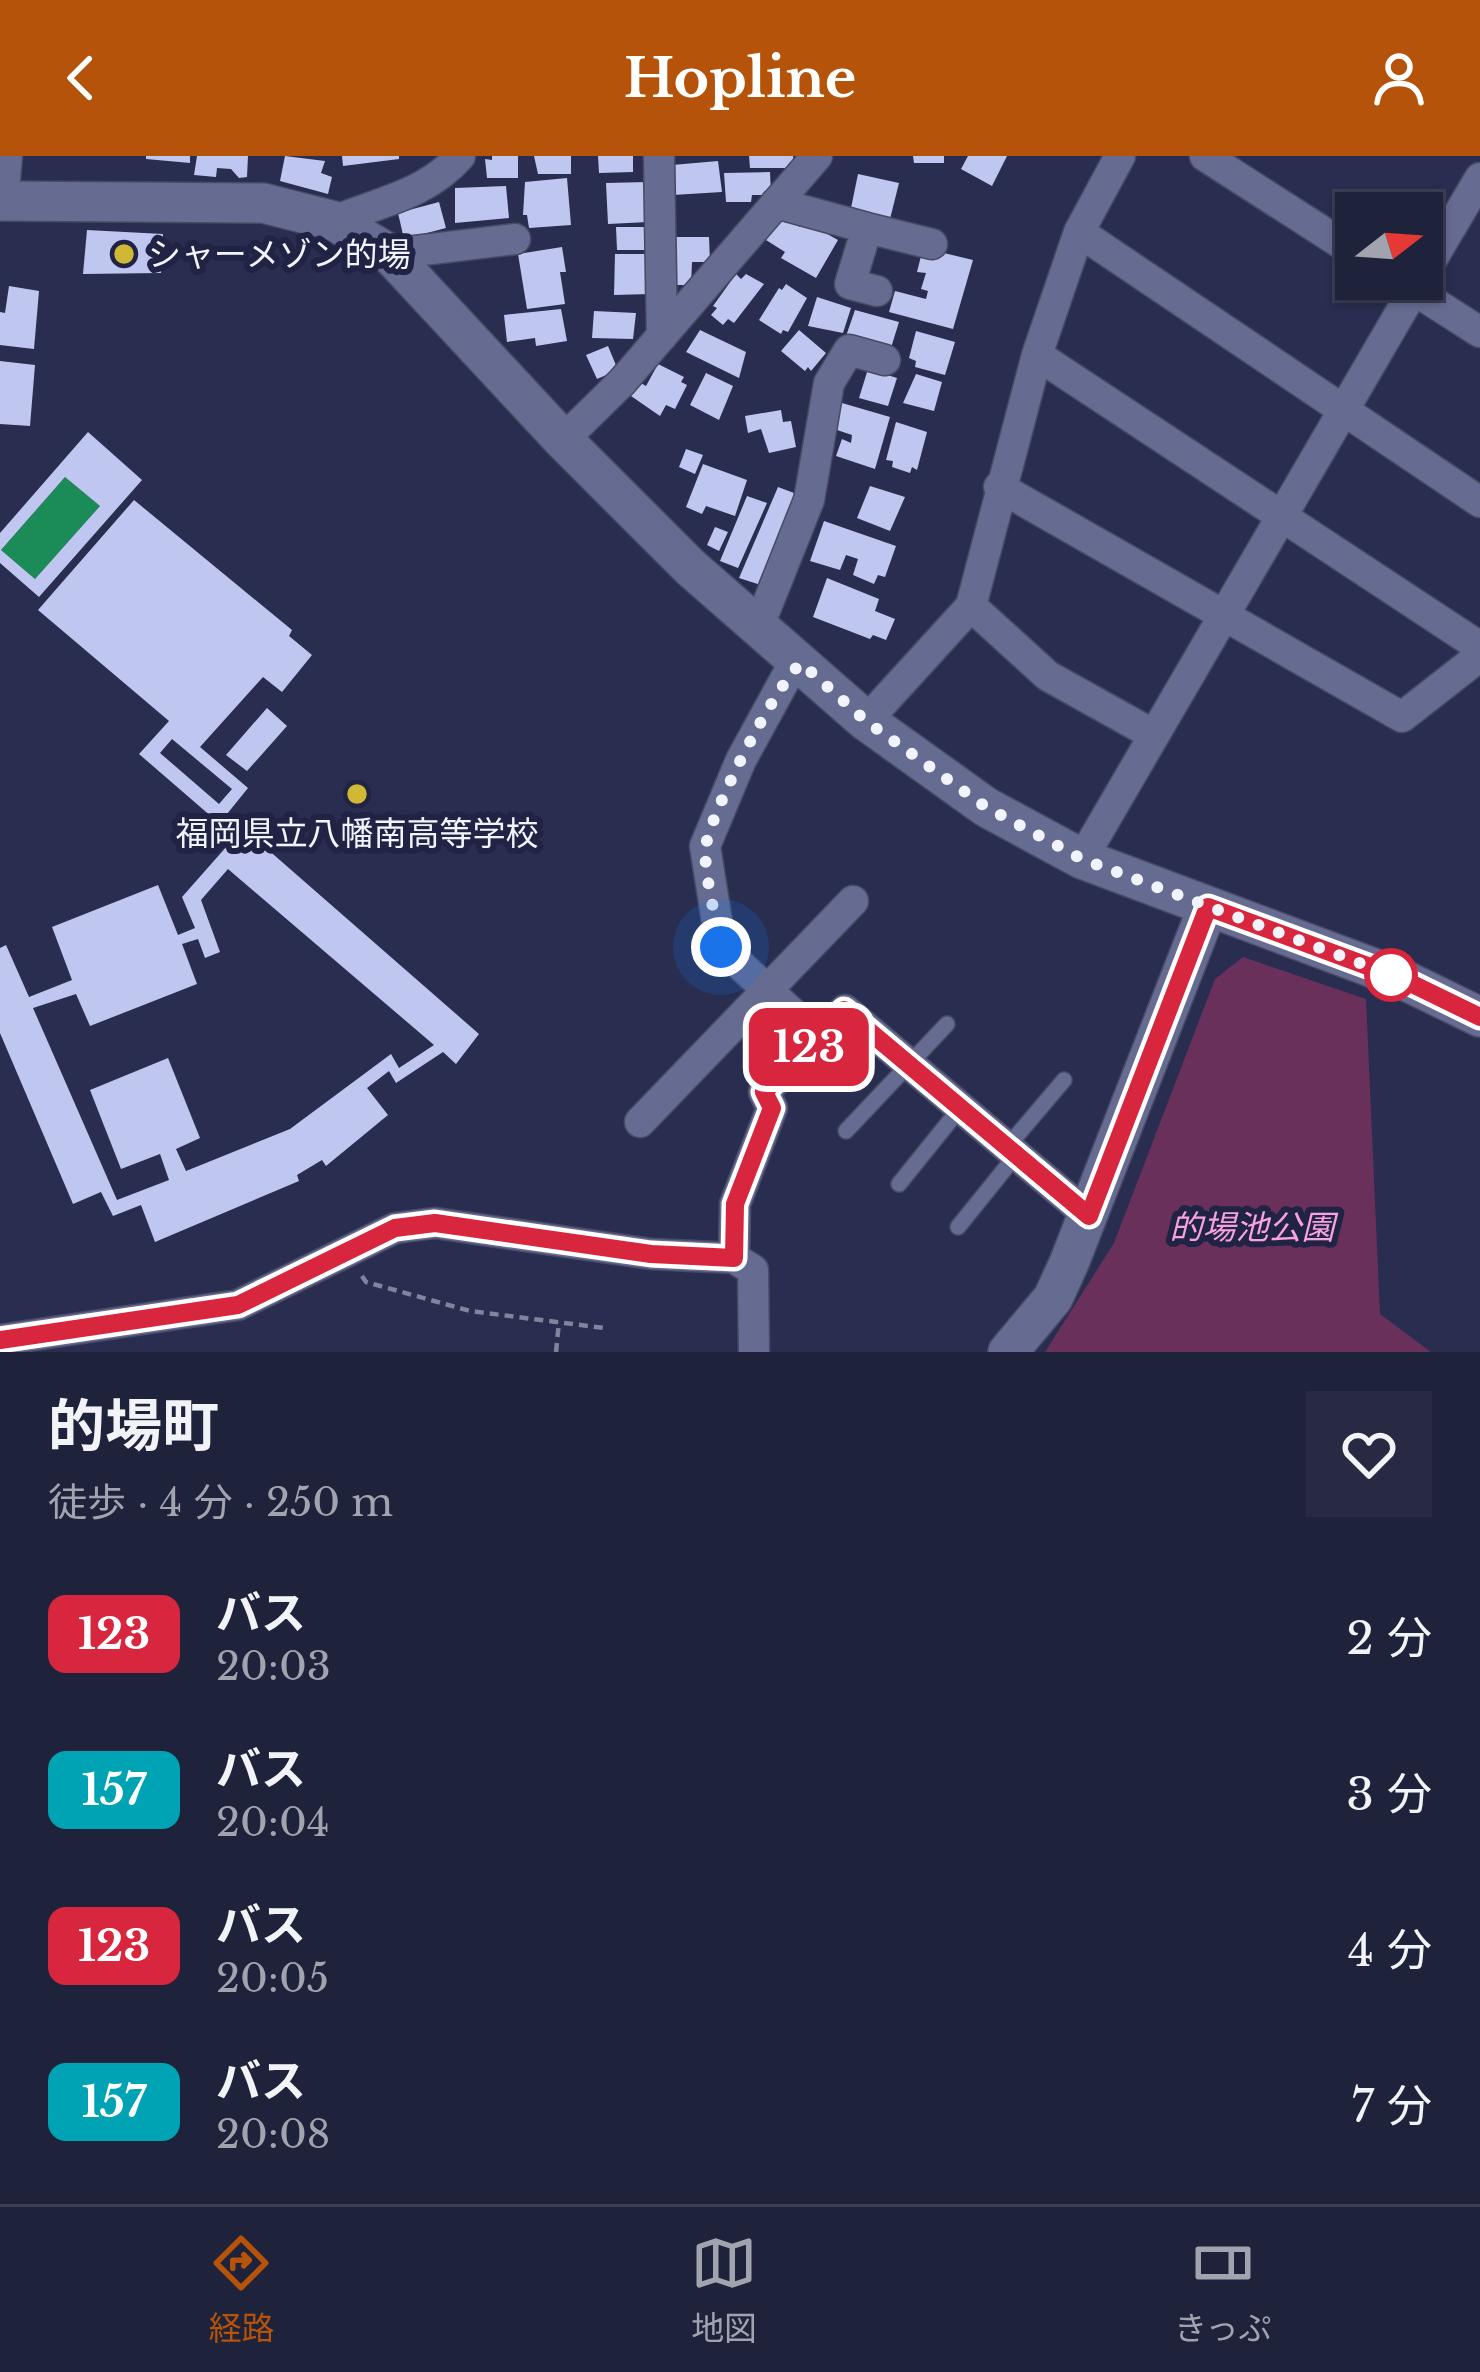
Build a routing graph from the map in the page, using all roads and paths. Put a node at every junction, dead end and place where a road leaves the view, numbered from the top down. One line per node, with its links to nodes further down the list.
1 (7, 156): 8 (street)
2 (460, 156): 10 (street)
3 (659, 156): 22 (street)
4 (817, 156): 9 (street)
5 (1120, 156): 12 (street)
6 (1205, 156): 15 (street)
7 (1480, 178): 13 (street)
8 (1, 201): 10 (street)
9 (776, 203): 11 (street); 22 (street)
10 (334, 221): 17 (street)
11 (867, 228): 16 (street); 18 (street)
12 (1079, 232): 23 (street); 25 (street)
13 (1443, 235)
14 (515, 239): 17 (street)
15 (1335, 240)
16 (932, 244)
17 (390, 254): 26 (street)
18 (877, 291)
19 (1403, 300): 25 (street)
20 (1438, 300): 21 (street)
21 (1480, 332)
22 (662, 336): 26 (street)
23 (1037, 356): 27 (street); 29 (street)
24 (885, 360): 32 (street)
25 (1344, 412): 28 (street); 29 (street)
26 (562, 440): 32 (street)
27 (999, 488): 30 (street); 31 (street)
28 (1480, 502)
29 (1283, 519): 31 (street); 33 (street)
30 (970, 606): 35 (street); 36 (street)
31 (1225, 617): 33 (street); 36 (street)
32 (758, 628): 34 (street)
33 (1480, 652)
34 (801, 663): 35 (street); 40 (street)
35 (866, 721): 37 (street)
36 (1154, 735): 37 (street)
37 (1082, 859): 39 (street)
38 (852, 899): 40 (street)
39 (1208, 907): 41 (street); 51 (street)
40 (766, 991): 43 (street); 47 (street)
41 (1480, 1017)
42 (947, 1024): 44 (lane)
43 (818, 1037): 44 (street); 54 (street)
44 (909, 1064): 46 (street); 48 (lane)
45 (1064, 1080): 49 (lane)
46 (961, 1107): 49 (street); 50 (lane)
47 (640, 1122)
48 (846, 1131)
49 (1012, 1150): 51 (street); 52 (lane)
50 (899, 1184)
51 (1089, 1216): 60 (street)
52 (958, 1227)
53 (345, 1252): 54 (street); 55 (path); 57 (street)
54 (734, 1258): 59 (street)
55 (559, 1322): 56 (path); 58 (path)
56 (604, 1328)
57 (0, 1340)
58 (556, 1352)
59 (754, 1352)
60 (1008, 1352)

